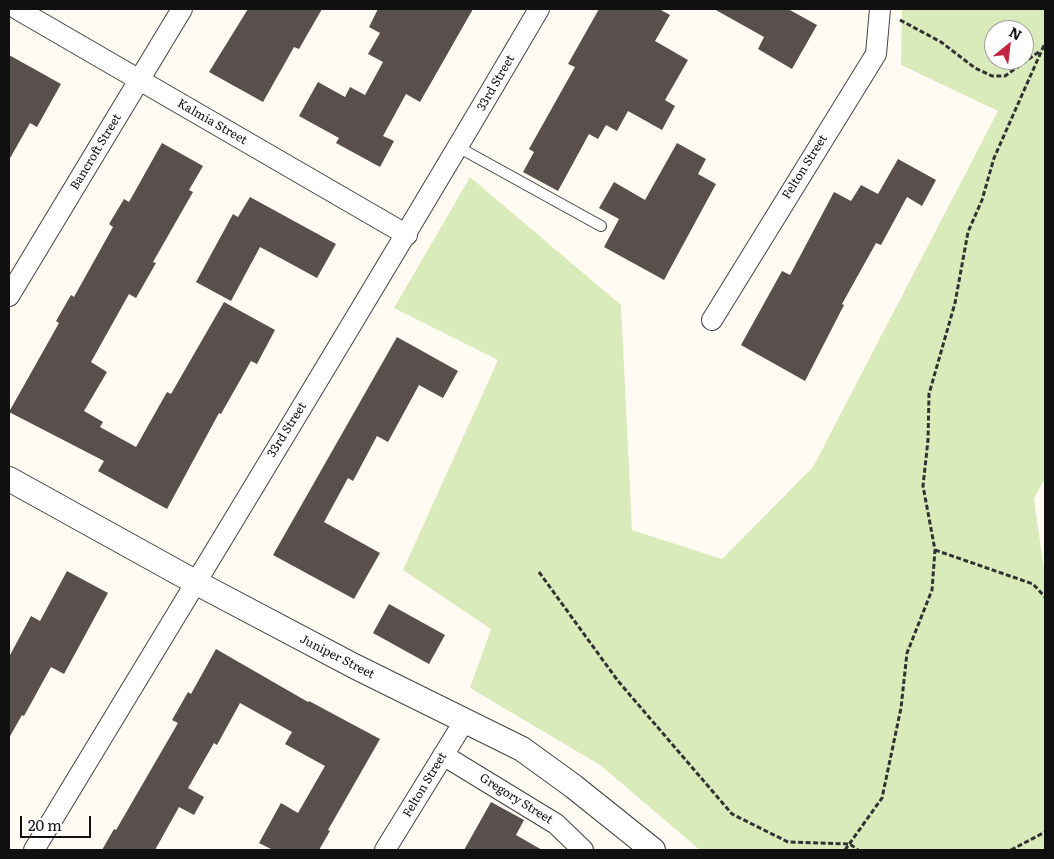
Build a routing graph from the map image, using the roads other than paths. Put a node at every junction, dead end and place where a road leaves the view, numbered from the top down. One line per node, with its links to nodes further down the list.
1 (17, 9): 5 (street, Kalmia Street)
2 (182, 9): 5 (street, Bancroft Street)
3 (539, 9): 6 (street, 33rd Street)
4 (880, 9): 10 (street, Felton Street)
5 (140, 80): 8 (street, Kalmia Street); 9 (street, Bancroft Street)
6 (458, 147): 7 (lane); 8 (street, 33rd Street)
7 (600, 226)
8 (407, 235): 12 (street, 33rd Street)
9 (9, 296)
10 (712, 320)
11 (9, 479): 12 (street, Juniper Street)
12 (195, 582): 13 (street, Juniper Street); 15 (street, 33rd Street)
13 (465, 720): 14 (street, Felton Street); 18 (street, Juniper Street)
14 (443, 755): 16 (street, Felton Street); 17 (street, Gregory Street)
15 (34, 850)
16 (385, 850)
17 (583, 850)
18 (654, 850)

